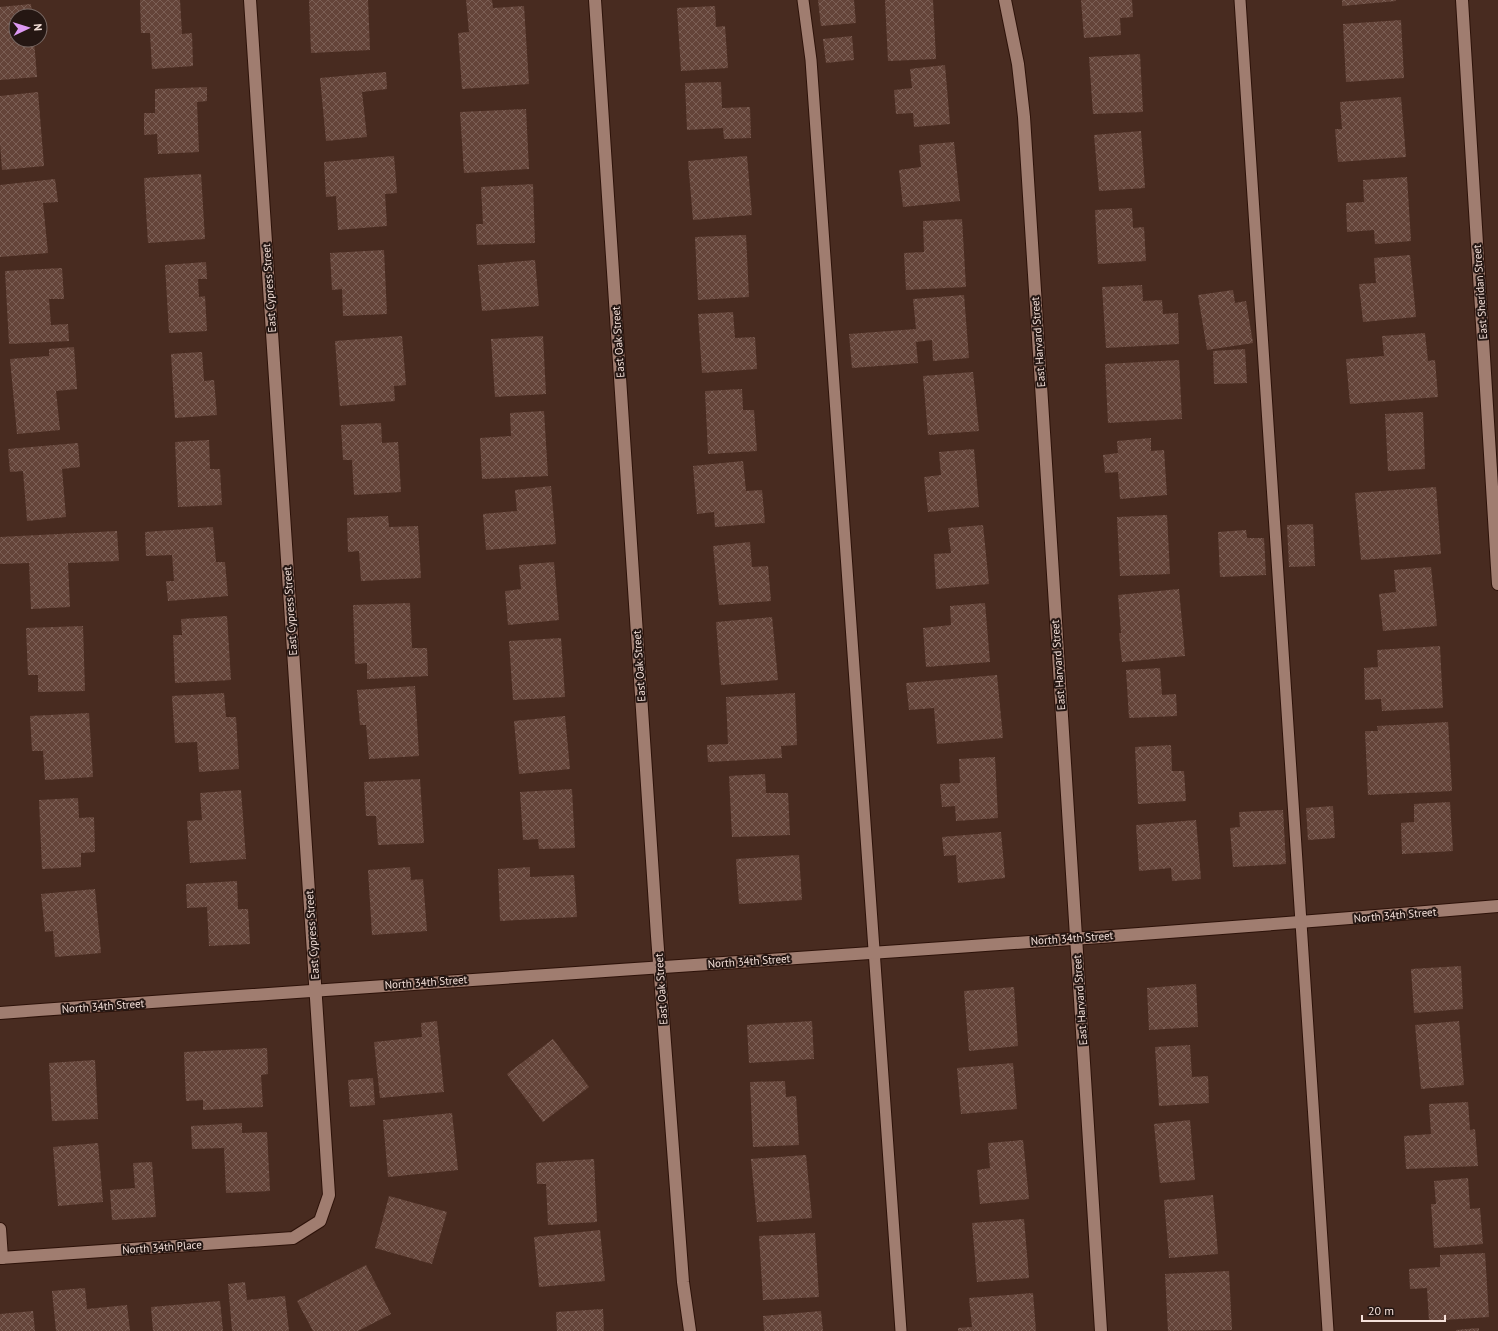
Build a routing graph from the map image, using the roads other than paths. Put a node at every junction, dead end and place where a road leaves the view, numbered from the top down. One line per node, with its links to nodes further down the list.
1 (250, 0): 13 (street, East Cypress Street)
2 (595, 0): 12 (street, East Oak Street)
3 (804, 0): 11 (lane)
4 (1005, 0): 10 (street, East Harvard Street)
5 (1240, 0): 9 (lane)
6 (1462, 0): 7 (street, East Sheridan Street)
7 (1498, 584)
8 (1498, 906): 9 (street, North 34th Street)
9 (1301, 923): 10 (street, North 34th Street); 21 (lane)
10 (1076, 938): 11 (street, North 34th Street); 20 (street, East Harvard Street)
11 (874, 952): 12 (street, North 34th Street); 19 (lane)
12 (660, 967): 13 (street, North 34th Street); 18 (street, East Oak Street)
13 (315, 990): 14 (street, North 34th Street); 15 (street, East Cypress Street)
14 (0, 1014)
15 (320, 1221): 17 (street, North 34th Place)
16 (0, 1229): 17 (street)
17 (1, 1258)
18 (690, 1331)
19 (901, 1331)
20 (1101, 1331)
21 (1328, 1331)

